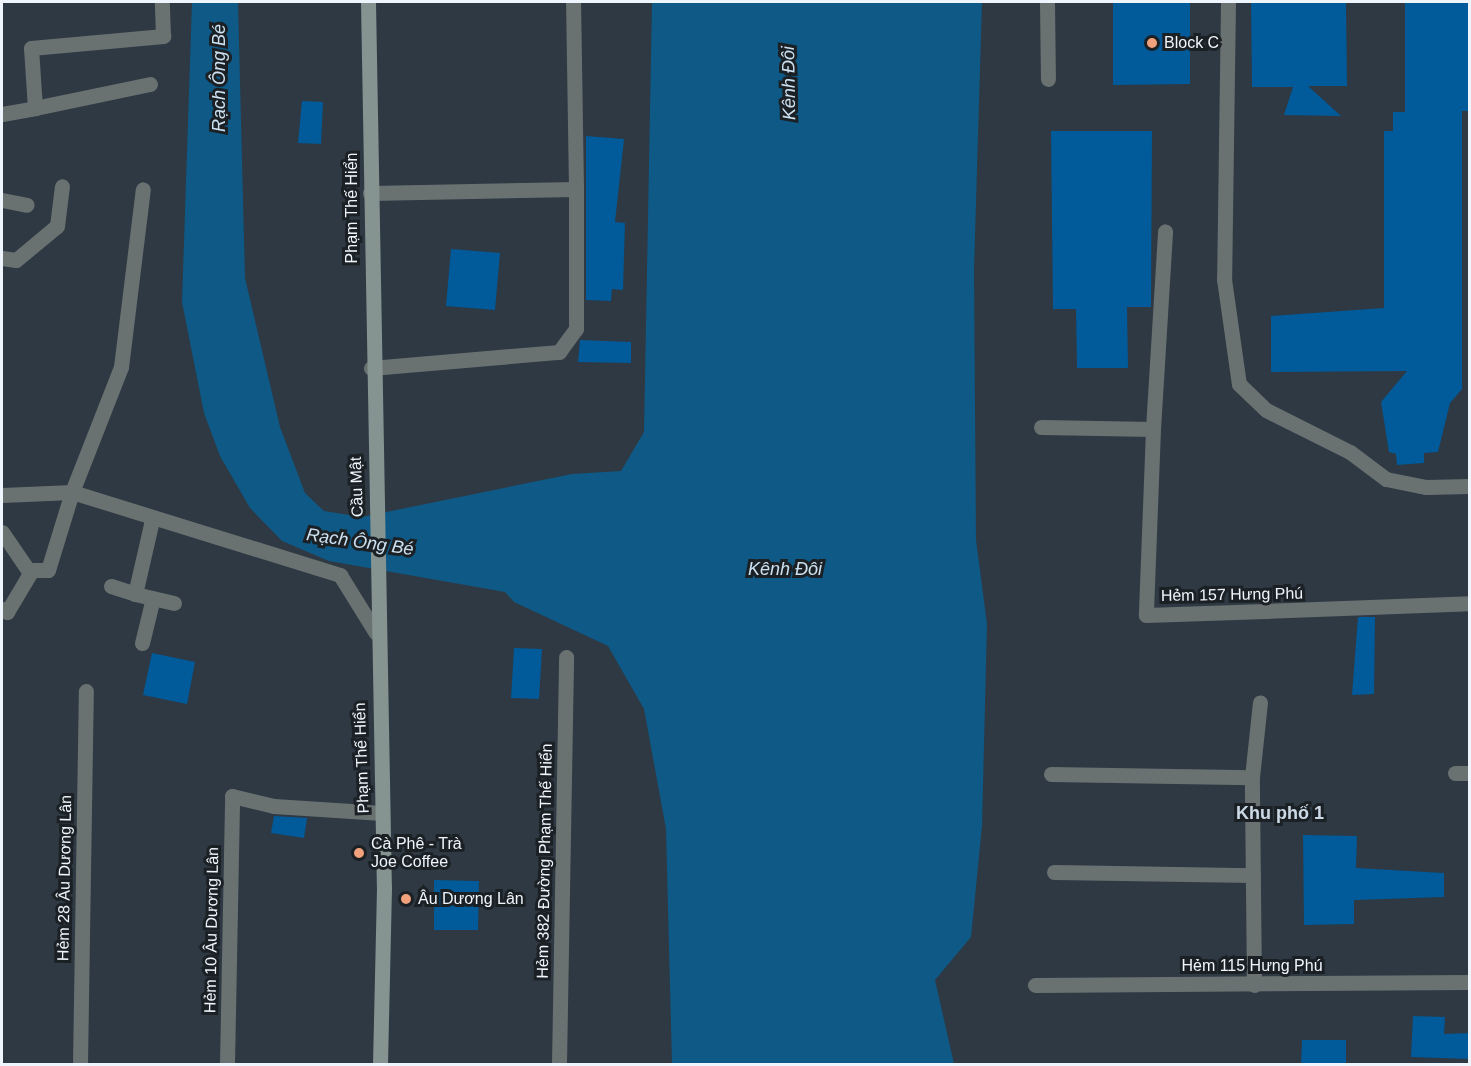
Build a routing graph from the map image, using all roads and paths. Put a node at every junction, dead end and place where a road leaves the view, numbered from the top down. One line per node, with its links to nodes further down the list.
1 (162, 2): 8 (street)
2 (368, 2): 13 (main road, Phạm Thế Hiển)
3 (573, 2): 12 (street)
4 (1047, 2): 6 (street)
5 (1228, 2): 22 (street)
6 (1048, 80)
7 (150, 84): 8 (street)
8 (35, 108): 9 (street)
9 (2, 114)
10 (62, 186): 17 (street)
11 (143, 189): 23 (street)
12 (576, 189): 13 (street); 18 (street)
13 (370, 193): 18 (main road, Phạm Thế Hiển)
14 (2, 200): 15 (street)
15 (27, 205)
16 (1165, 231): 21 (street, Hẻm 157 Hưng Phú)
17 (2, 258)
18 (371, 368): 19 (main road, Phạm Thế Hiển)
19 (373, 414): 30 (main road, Cầu Mật)
20 (1041, 427): 21 (street)
21 (1154, 429): 33 (street, Hẻm 157 Hưng Phú)
22 (1470, 486)
23 (72, 492): 24 (street); 25 (street); 27 (street)
24 (2, 495)
25 (152, 520): 29 (street); 35 (street)
26 (2, 532): 27 (street)
27 (32, 570): 34 (street)
28 (111, 586): 29 (street)
29 (135, 594): 31 (street)
30 (378, 594): 35 (main road, Phạm Thế Hiển)
31 (153, 598): 32 (street); 36 (street)
32 (174, 603)
33 (1470, 603)
34 (2, 609)
35 (376, 633): 42 (main road, Phạm Thế Hiển)
36 (142, 643)
37 (566, 657): 51 (street, Hẻm 382 Đường Phạm Thế Hiển)
38 (86, 691): 49 (street, Hẻm 28 Âu Dương Lân)
39 (1260, 702): 41 (street)
40 (1051, 774): 41 (street)
41 (1252, 777): 44 (street)
42 (382, 813): 48 (main road, Phạm Thế Hiển); 50 (street, Hẻm 10 Âu Dương Lân)
43 (1054, 872): 44 (street)
44 (1253, 875): 47 (street)
45 (1470, 982): 47 (street, Hẻm 115 Hưng Phú)
46 (1035, 985): 47 (street, Hẻm 115 Hưng Phú)
47 (1254, 985)
48 (380, 1064)
49 (80, 1065)
50 (227, 1065)
51 (559, 1065)

